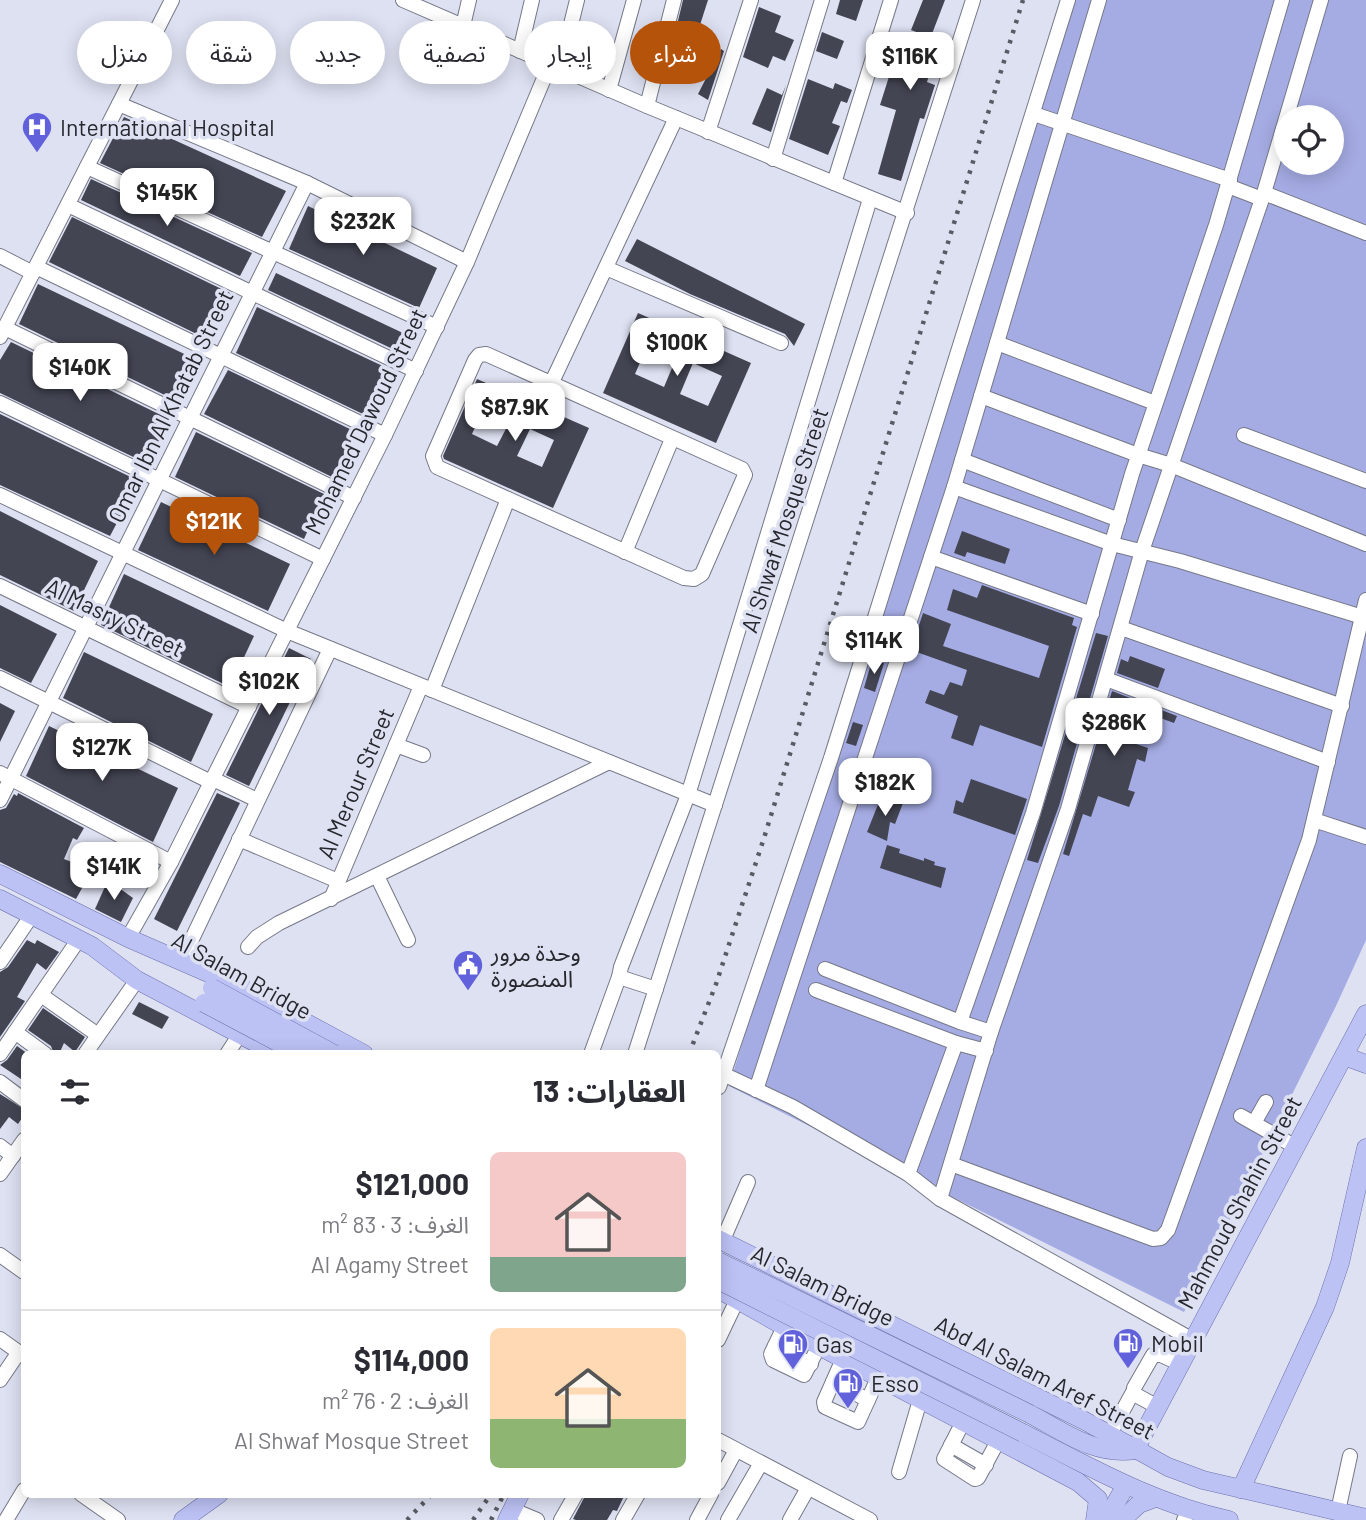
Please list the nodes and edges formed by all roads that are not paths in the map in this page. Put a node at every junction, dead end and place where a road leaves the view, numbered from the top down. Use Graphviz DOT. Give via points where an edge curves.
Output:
graph roads {
  1 [pos="172,0"];
  2 [pos="403,0"];
  3 [pos="469,0"];
  4 [pos="533,0"];
  5 [pos="577,0"];
  6 [pos="634,0"];
  7 [pos="674,0"];
  8 [pos="751,0"];
  9 [pos="822,0"];
  10 [pos="891,0"];
  11 [pos="973,0"];
  12 [pos="1068,0"];
  13 [pos="1099,0"];
  14 [pos="1282,0"];
  15 [pos="1321,0"];
  16 [pos="451,21"];
  17 [pos="464,21"];
  18 [pos="570,21"];
  19 [pos="510,47"];
  20 [pos="520,51"];
  21 [pos="524,53"];
  22 [pos="547,84"];
  23 [pos="596,84"];
  24 [pos="609,90"];
  25 [pos="119,104"];
  26 [pos="648,106"];
  27 [pos="1034,114"];
  28 [pos="676,118"];
  29 [pos="1062,124"];
  30 [pos="708,132"];
  31 [pos="773,159"];
  32 [pos="87,167"];
  33 [pos="307,183"];
  34 [pos="834,183"];
  35 [pos="1229,183"];
  36 [pos="1263,196"];
  37 [pos="870,198"];
  38 [pos="68,205"];
  39 [pos="907,213"];
  40 [pos="1366,233"];
  41 [pos="273,252"];
  42 [pos="0,256"];
  43 [pos="467,262"];
  44 [pos="606,268"];
  45 [pos="34,270"];
  46 [pos="252,293"];
  47 [pos="437,327"];
  48 [pos="2,332"];
  49 [pos="781,343"];
  50 [pos="997,343"];
  51 [pos="221,356"];
  52 [pos="415,371"];
  53 [pos="552,382"];
  54 [pos="981,396"];
  55 [pos="0,403"];
  56 [pos="1155,403"];
  57 [pos="190,418"];
  58 [pos="385,435"];
  59 [pos="1244,435"];
  60 [pos="672,439"];
  61 [pos="1138,455"];
  62 [pos="962,460"];
  63 [pos="1171,465"];
  64 [pos="159,479"];
  65 [pos="1366,481"];
  66 [pos="954,487"];
  67 [pos="0,495"];
  68 [pos="354,498"];
  69 [pos="508,499"];
  70 [pos="1119,520"];
  71 [pos="1112,544"];
  72 [pos="1366,544"];
  73 [pos="1142,551"];
  74 [pos="123,552"];
  75 [pos="625,552"];
  76 [pos="931,557"];
  77 [pos="323,559"];
  78 [pos="0,586"];
  79 [pos="1366,600"];
  80 [pos="1092,614"];
  81 [pos="1365,617"];
  82 [pos="86,628"];
  83 [pos="1121,628"];
  84 [pos="287,631"];
  85 [pos="330,649"];
  86 [pos="0,678"];
  87 [pos="1106,679"];
  88 [pos="427,688"];
  89 [pos="49,702"];
  90 [pos="1342,706"];
  91 [pos="249,707"];
  92 [pos="396,745"];
  93 [pos="423,755"];
  94 [pos="609,762"];
  95 [pos="1328,762"];
  96 [pos="5,776"];
  97 [pos="212,780"];
  98 [pos="688,795"];
  99 [pos="0,800"];
  100 [pos="257,800"];
  101 [pos="715,806"];
  102 [pos="1314,820"];
  103 [pos="1366,837"];
  104 [pos="239,839"];
  105 [pos="171,862"];
  106 [pos="0,874"];
  107 [pos="377,876"];
  108 [pos="338,881"];
  109 [pos="0,899"];
  110 [pos="331,899"];
  111 [pos="32,915"];
  112 [pos="128,938"];
  113 [pos="408,940"];
  114 [pos="86,943"];
  115 [pos="248,947"];
  116 [pos="182,960"];
  117 [pos="0,961"];
  118 [pos="825,969"];
  119 [pos="619,977"];
  120 [pos="137,980"];
  121 [pos="238,986"];
  122 [pos="656,989"];
  123 [pos="816,990"];
  124 [pos="41,995"];
  125 [pos="208,995"];
  126 [pos="1366,1014"];
  127 [pos="960,1022"];
  128 [pos="218,1023"];
  129 [pos="991,1031"];
  130 [pos="15,1032"];
  131 [pos="240,1034"];
  132 [pos="98,1035"];
  133 [pos="956,1043"];
  134 [pos="40,1050"];
  135 [pos="88,1050"];
  136 [pos="230,1050"];
  137 [pos="270,1050"];
  138 [pos="294,1050"];
  139 [pos="325,1050"];
  140 [pos="357,1050"];
  141 [pos="592,1050"];
  142 [pos="636,1050"];
  143 [pos="986,1051"];
  144 [pos="0,1054"];
  145 [pos="1344,1056"];
  146 [pos="1366,1064"];
  147 [pos="0,1082"];
  148 [pos="756,1090"];
  149 [pos="21,1098"];
  150 [pos="1266,1101"];
  151 [pos="21,1144"];
  152 [pos="0,1146"];
  153 [pos="1296,1147"];
  154 [pos="1366,1148"];
  155 [pos="13,1156"];
  156 [pos="951,1164"];
  157 [pos="0,1174"];
  158 [pos="908,1174"];
  159 [pos="748,1182"];
  160 [pos="940,1199"];
  161 [pos="721,1238"];
  162 [pos="721,1241"];
  163 [pos="0,1255"];
  164 [pos="721,1262"];
  165 [pos="21,1270"];
  166 [pos="721,1282"];
  167 [pos="721,1291"];
  168 [pos="831,1298"];
  169 [pos="737,1300"];
  170 [pos="784,1326"];
  171 [pos="721,1334"];
  172 [pos="0,1339"];
  173 [pos="1194,1340"];
  174 [pos="816,1345"];
  175 [pos="21,1353"];
  176 [pos="21,1355"];
  177 [pos="844,1359"];
  178 [pos="1181,1364"];
  179 [pos="878,1377"];
  180 [pos="0,1380"];
  181 [pos="833,1382"];
  182 [pos="1133,1392"];
  183 [pos="868,1400"];
  184 [pos="920,1400"];
  185 [pos="1158,1407"];
  186 [pos="963,1422"];
  187 [pos="1110,1434"];
  188 [pos="998,1441"];
  189 [pos="721,1442"];
  190 [pos="736,1450"];
  191 [pos="1135,1450"];
  192 [pos="1350,1457"];
  193 [pos="761,1463"];
  194 [pos="899,1472"];
  195 [pos="721,1478"];
  196 [pos="1126,1485"];
  197 [pos="808,1488"];
  198 [pos="1241,1489"];
  199 [pos="21,1495"];
  200 [pos="87,1498"];
  201 [pos="213,1498"];
  202 [pos="574,1498"];
  203 [pos="636,1498"];
  204 [pos="709,1498"];
  205 [pos="1155,1498"];
  206 [pos="513,1508"];
  207 [pos="1338,1511"];
  208 [pos="1186,1516"];
  209 [pos="862,1518"];
  210 [pos="1366,1518"];
  211 [pos="6,1520"];
  212 [pos="118,1520"];
  213 [pos="183,1520"];
  214 [pos="537,1520"];
  215 [pos="561,1520"];
  216 [pos="623,1520"];
  217 [pos="697,1520"];
  218 [pos="728,1520"];
  219 [pos="790,1520"];
  220 [pos="1095,1520"];
  221 [pos="1106,1520"];
  222 [pos="1122,1520"];
  223 [pos="1229,1520"];
  1 -- 25 [label="street"];
  2 -- 16 [label="street"];
  3 -- 17 [label="street"];
  4 -- 20 [label="street"];
  5 -- 18 [label="street, Mohamed Dawoud Street"];
  6 -- 24 [label="street"];
  7 -- 26 [label="street"];
  8 -- 30 [label="street"];
  9 -- 31 [label="street"];
  10 -- 34 [label="street"];
  11 -- 39 [label="street, Al Shwaf Mosque Street"];
  12 -- 27 [label="street"];
  13 -- 29 [label="street"];
  14 -- 35 [label="street"];
  15 -- 36 [label="street"];
  19 -- 20 [label="street"];
  20 -- 21 [label="street"];
  22 -- 43 [label="street, Mohamed Dawoud Street"];
  23 -- 24 [label="street"];
  24 -- 26 [label="street"];
  25 -- 32 [label="street"];
  25 -- 33 [label="street"];
  26 -- 28 [label="street"];
  27 -- 29 [label="street"];
  27 -- 148 [label="street" via="831,758 721,1081"];
  28 -- 30 [label="street"];
  28 -- 44 [label="street"];
  29 -- 35 [label="street"];
  29 -- 50 [label="street"];
  30 -- 31 [label="street"];
  31 -- 34 [label="street"];
  32 -- 38 [label="street"];
  32 -- 41 [label="street"];
  33 -- 41 [label="street, Omar Ibn Al Khatab Street"];
  33 -- 43 [label="street"];
  34 -- 37 [label="street"];
  35 -- 36 [label="street"];
  35 -- 56 [label="street"];
  36 -- 40 [label="street"];
  36 -- 63 [label="street"];
  37 -- 39 [label="street"];
  37 -- 98 [label="street"];
  38 -- 45 [label="street"];
  38 -- 46 [label="street"];
  39 -- 101 [label="street, Al Shwaf Mosque Street"];
  41 -- 46 [label="street, Omar Ibn Al Khatab Street"];
  41 -- 47 [label="street"];
  42 -- 45 [label="street"];
  43 -- 47 [label="street, Mohamed Dawoud Street"];
  44 -- 49 [label="street"];
  44 -- 53 [label="street"];
  45 -- 48 [label="street"];
  45 -- 51 [label="street"];
  46 -- 51 [label="street, Omar Ibn Al Khatab Street"];
  46 -- 52 [label="street"];
  47 -- 52 [label="street, Mohamed Dawoud Street"];
  48 -- 57 [label="street"];
  50 -- 54 [label="street"];
  50 -- 56 [label="street"];
  51 -- 57 [label="street, Omar Ibn Al Khatab Street"];
  51 -- 58 [label="street"];
  52 -- 58 [label="street, Mohamed Dawoud Street"];
  53 -- 60 [label="street"];
  53 -- 69 [label="street" via="479,355 433,456 437,467"];
  54 -- 61 [label="street"];
  54 -- 62 [label="street"];
  55 -- 64 [label="street"];
  56 -- 61 [label="street"];
  57 -- 64 [label="street, Omar Ibn Al Khatab Street"];
  57 -- 68 [label="street"];
  58 -- 68 [label="street, Mohamed Dawoud Street"];
  59 -- 65 [label="street"];
  60 -- 75 [label="street"];
  60 -- 75 [label="street" via="742,469 745,475 702,573 694,579"];
  61 -- 63 [label="street"];
  61 -- 70 [label="street"];
  62 -- 66 [label="street"];
  62 -- 70 [label="street"];
  63 -- 72 [label="street"];
  63 -- 73 [label="street"];
  64 -- 74 [label="street, Omar Ibn Al Khatab Street"];
  64 -- 77 [label="street"];
  66 -- 71 [label="street"];
  66 -- 76 [label="street"];
  67 -- 74 [label="street"];
  68 -- 77 [label="street, Mohamed Dawoud Street"];
  69 -- 75 [label="street"];
  69 -- 88 [label="street, Al Merour Street"];
  70 -- 71 [label="street"];
  71 -- 73 [label="street"];
  71 -- 80 [label="street"];
  73 -- 81 [label="street"];
  73 -- 83 [label="street"];
  74 -- 82 [label="street, Omar Ibn Al Khatab Street"];
  74 -- 84 [label="street"];
  76 -- 80 [label="street"];
  76 -- 148 [label="street"];
  77 -- 84 [label="street, Mohamed Dawoud Street"];
  78 -- 82 [label="street, Al Masry Street"];
  79 -- 81 [label="street"];
  80 -- 127 [label="street" via="1033,813"];
  81 -- 90 [label="street"];
  82 -- 89 [label="street, Omar Ibn Al Khatab Street"];
  82 -- 91 [label="street, Al Masry Street"];
  83 -- 87 [label="street"];
  83 -- 90 [label="street"];
  84 -- 85 [label="street"];
  84 -- 91 [label="street, Mohamed Dawoud Street"];
  85 -- 88 [label="street"];
  85 -- 100 [label="street"];
  86 -- 89 [label="street"];
  87 -- 95 [label="street"];
  87 -- 129 [label="street" via="1068,808"];
  88 -- 92 [label="street, Al Merour Street"];
  88 -- 94 [label="street"];
  89 -- 96 [label="street, Omar Ibn Al Khatab Street"];
  89 -- 97 [label="street"];
  90 -- 95 [label="street"];
  91 -- 97 [label="street, Mohamed Dawoud Street"];
  92 -- 93 [label="street"];
  92 -- 108 [label="street, Al Merour Street"];
  94 -- 98 [label="street"];
  94 -- 107 [label="street"];
  95 -- 102 [label="street"];
  96 -- 99 [label="street, Omar Ibn Al Khatab Street"];
  96 -- 105 [label="street"];
  97 -- 100 [label="street"];
  97 -- 105 [label="street, Mohamed Dawoud Street"];
  98 -- 101 [label="street"];
  98 -- 119 [label="street"];
  100 -- 104 [label="street"];
  101 -- 122 [label="street, Al Shwaf Mosque Street"];
  102 -- 103 [label="street"];
  102 -- 156 [label="street" via="1168,1230 1161,1238 1153,1239"];
  104 -- 108 [label="street"];
  104 -- 116 [label="street"];
  105 -- 112 [label="street, Mohamed Dawoud Street"];
  106 -- 112 [label="main road"];
  107 -- 110 [label="street"];
  107 -- 113 [label="street"];
  108 -- 110 [label="street, Al Merour Street"];
  109 -- 111 [label="main road"];
  110 -- 115 [label="street" via="268,929"];
  111 -- 114 [label="main road"];
  111 -- 117 [label="street"];
  112 -- 116 [label="main road"];
  112 -- 125 [label="main road, Al Salam Bridge"];
  114 -- 120 [label="main road"];
  114 -- 124 [label="street"];
  114 -- 125 [label="main road, Al Salam Bridge"];
  116 -- 121 [label="main road"];
  118 -- 127 [label="street"];
  119 -- 122 [label="street"];
  119 -- 141 [label="street"];
  120 -- 128 [label="main road"];
  120 -- 132 [label="street"];
  121 -- 128 [label="main road"];
  121 -- 140 [label="main road"];
  122 -- 142 [label="street, Al Shwaf Mosque Street"];
  123 -- 133 [label="street"];
  124 -- 130 [label="street"];
  124 -- 132 [label="street"];
  125 -- 138 [label="main road, Al Salam Bridge, bridge"];
  125 -- 139 [label="main road, Al Salam Bridge, bridge"];
  126 -- 145 [label="main road, Mahmoud Shahin Street"];
  127 -- 129 [label="street"];
  128 -- 131 [label="main road"];
  129 -- 143 [label="street"];
  130 -- 134 [label="street"];
  130 -- 144 [label="street"];
  131 -- 136 [label="street"];
  131 -- 137 [label="main road"];
  132 -- 135 [label="street"];
  133 -- 143 [label="street"];
  133 -- 158 [label="street"];
  143 -- 156 [label="street"];
  145 -- 146 [label="main road"];
  145 -- 153 [label="main road, Mahmoud Shahin Street"];
  147 -- 149 [label="street"];
  148 -- 158 [label="street"];
  150 -- 153 [label="street" via="1248,1120"];
  151 -- 155 [label="street"];
  152 -- 155 [label="street"];
  153 -- 173 [label="main road, Mahmoud Shahin Street"];
  154 -- 198 [label="main road" via="1329,1296"];
  155 -- 157 [label="street"];
  156 -- 160 [label="street"];
  158 -- 160 [label="street"];
  159 -- 161 [label="street"];
  160 -- 173 [label="street"];
  162 -- 168 [label="main road, Abd Al Salam Aref Street"];
  163 -- 165 [label="street"];
  164 -- 191 [label="main road, Al Salam Bridge, bridge" via="1092,1447"];
  166 -- 196 [label="main road, Al Salam Bridge, bridge"];
  167 -- 169 [label="main road"];
  168 -- 174 [label="main road"];
  168 -- 187 [label="main road, Abd Al Salam Aref Street"];
  169 -- 170 [label="main road"];
  169 -- 171 [label="street"];
  170 -- 174 [label="main road"];
  170 -- 174 [label="street" via="771,1358 806,1373"];
  172 -- 175 [label="street"];
  173 -- 178 [label="main road, Mahmoud Shahin Street"];
  174 -- 177 [label="main road"];
  176 -- 180 [label="street"];
  177 -- 179 [label="main road"];
  177 -- 181 [label="street"];
  178 -- 182 [label="street" via="1153,1355"];
  178 -- 185 [label="main road, Mahmoud Shahin Street"];
  179 -- 183 [label="street"];
  179 -- 184 [label="main road"];
  181 -- 183 [label="street"];
  181 -- 183 [label="street" via="824,1406 855,1422"];
  182 -- 185 [label="street"];
  182 -- 187 [label="street"];
  184 -- 186 [label="main road"];
  184 -- 194 [label="street"];
  185 -- 191 [label="main road, Mahmoud Shahin Street"];
  186 -- 188 [label="main road"];
  186 -- 188 [label="street" via="951,1446 986,1465"];
  187 -- 191 [label="main road, Abd Al Salam Aref Street"];
  188 -- 220 [label="main road" via="1088,1488 1098,1499"];
  189 -- 190 [label="street"];
  190 -- 193 [label="street"];
  190 -- 195 [label="street"];
  191 -- 198 [label="main road, Abd Al Salam Aref Street" via="1203,1480"];
  192 -- 207 [label="street"];
  193 -- 197 [label="street"];
  193 -- 218 [label="street"];
  196 -- 205 [label="main road"];
  196 -- 221 [label="main road"];
  197 -- 209 [label="street"];
  197 -- 219 [label="street"];
  198 -- 207 [label="main road, Abd Al Salam Aref Street"];
  199 -- 211 [label="street"];
  200 -- 212 [label="street"];
  201 -- 213 [label="main road"];
  202 -- 215 [label="street"];
  203 -- 216 [label="street"];
  204 -- 217 [label="street"];
  205 -- 208 [label="main road"];
  205 -- 222 [label="main road" via="1139,1504"];
  206 -- 214 [label="street"];
  207 -- 210 [label="main road, Abd Al Salam Aref Street"];
  208 -- 223 [label="main road"];
}
